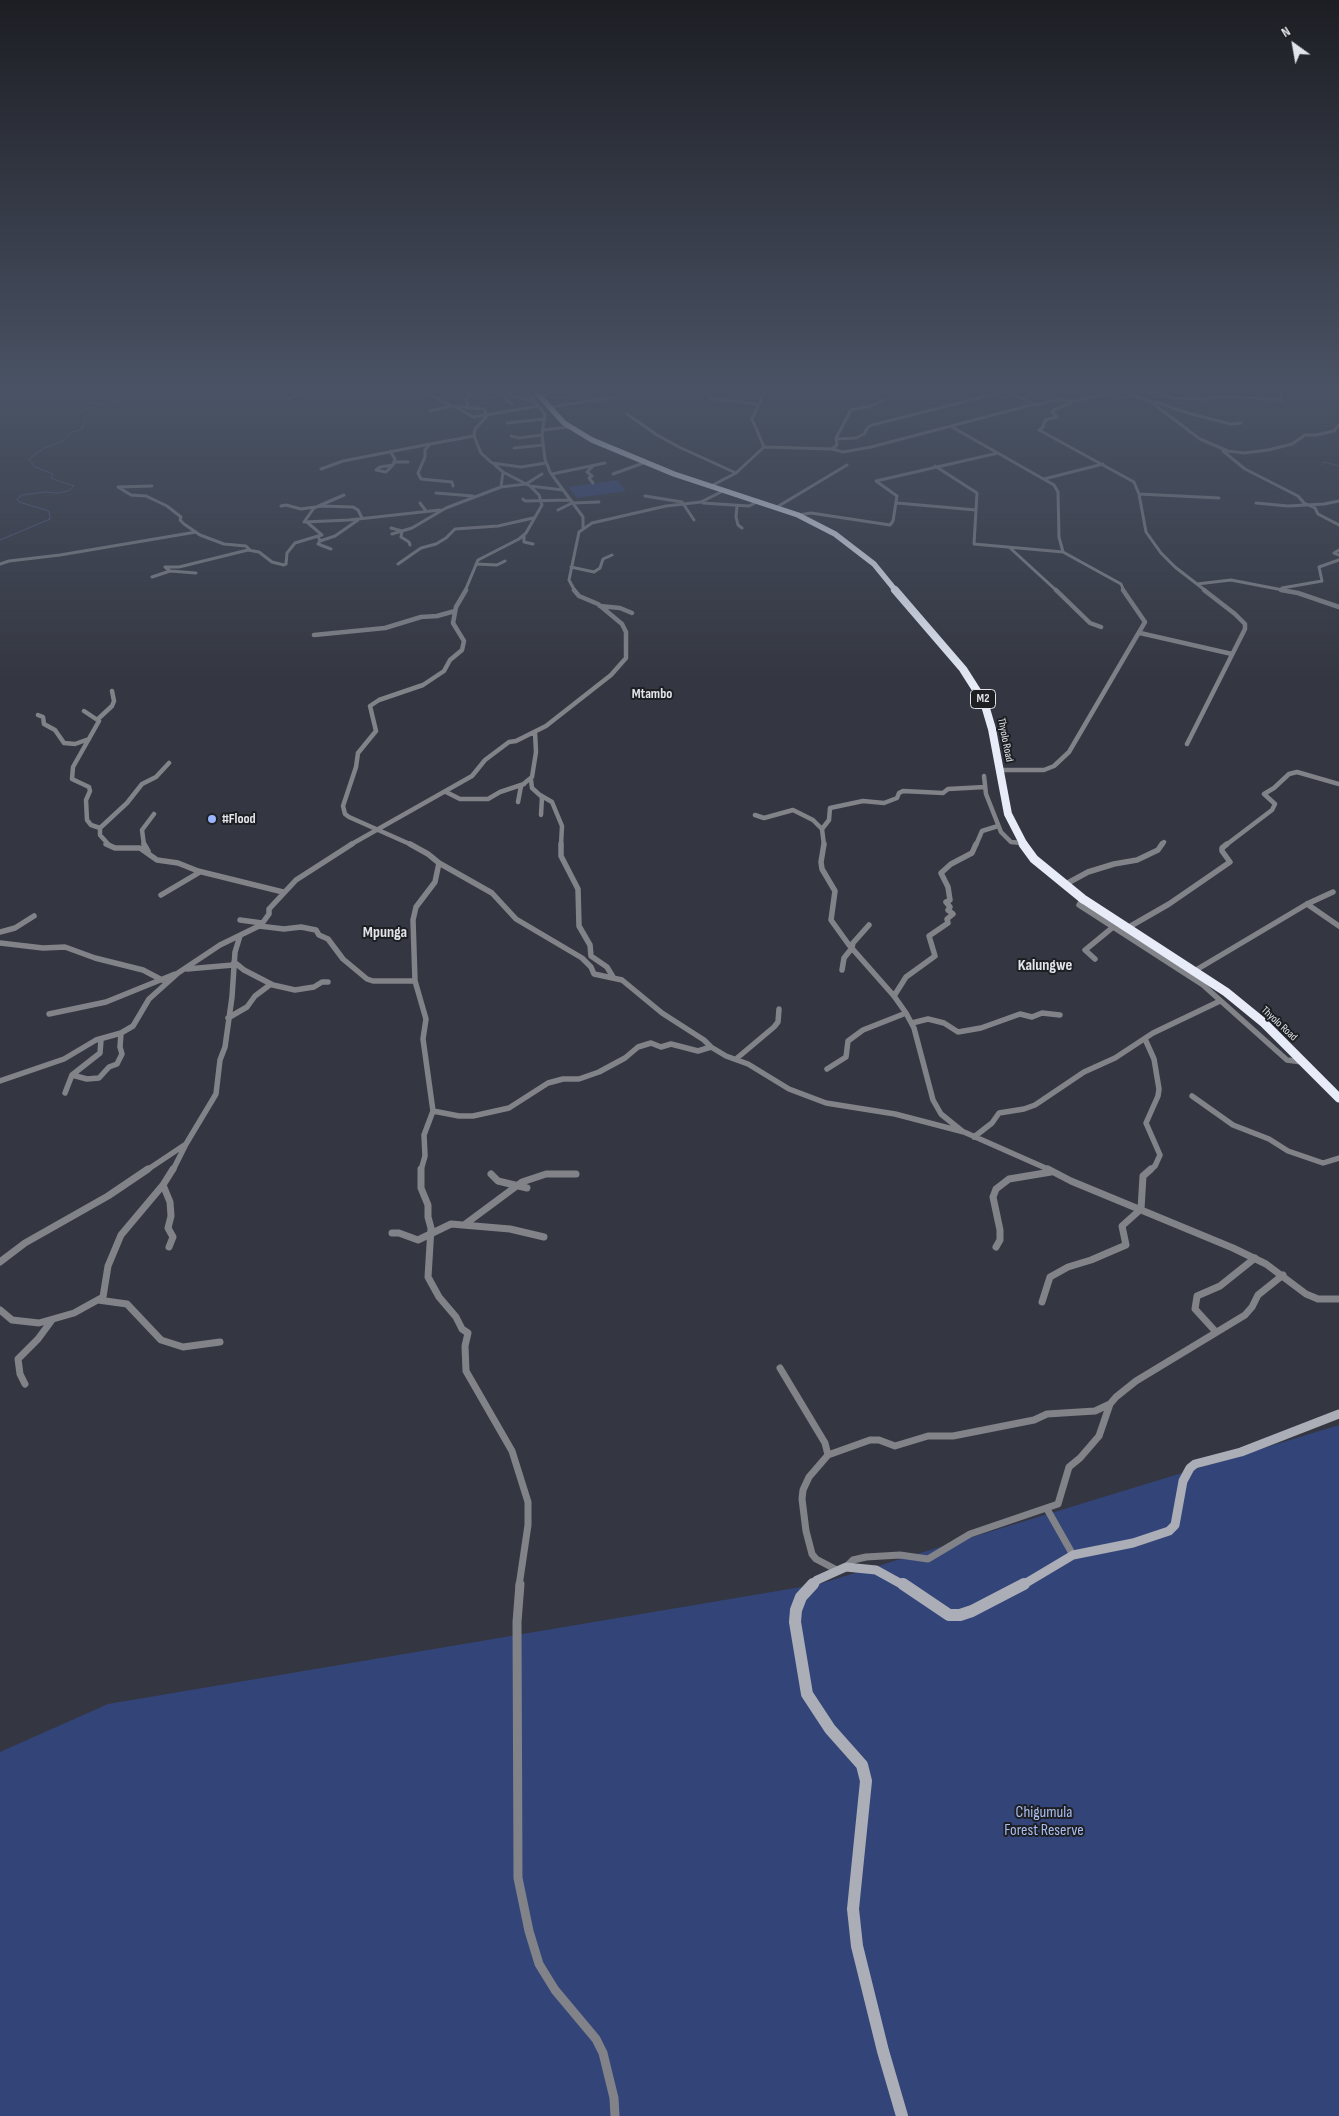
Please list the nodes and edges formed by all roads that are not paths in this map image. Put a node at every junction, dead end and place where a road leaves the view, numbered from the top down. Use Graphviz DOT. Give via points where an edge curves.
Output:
graph roads {
  1 [pos="122,490"];
  2 [pos="493,490"];
  3 [pos="532,490"];
  4 [pos="563,490"];
  5 [pos="725,490"];
  6 [pos="805,490"];
  7 [pos="889,490"];
  8 [pos="972,490"];
  9 [pos="1056,490"];
  10 [pos="1137,490"];
  11 [pos="1283,490"];
  12 [pos="436,493"];
  13 [pos="344,494"];
  14 [pos="1139,494"];
  15 [pos="475,496"];
  16 [pos="645,496"];
  17 [pos="1219,498"];
  18 [pos="523,499"];
  19 [pos="1339,500"];
  20 [pos="541,501"];
  21 [pos="565,501"];
  22 [pos="572,501"];
  23 [pos="760,501"];
  24 [pos="599,502"];
  25 [pos="701,502"];
  26 [pos="420,503"];
  27 [pos="897,503"];
  28 [pos="1256,503"];
  29 [pos="683,504"];
  30 [pos="1309,505"];
  31 [pos="281,506"];
  32 [pos="317,506"];
  33 [pos="541,506"];
  34 [pos="737,506"];
  35 [pos="776,507"];
  36 [pos="301,509"];
  37 [pos="440,510"];
  38 [pos="558,510"];
  39 [pos="976,510"];
  40 [pos="426,511"];
  41 [pos="311,513"];
  42 [pos="798,515"];
  43 [pos="361,518"];
  44 [pos="533,518"];
  45 [pos="694,520"];
  46 [pos="308,523"];
  47 [pos="1339,525"];
  48 [pos="583,527"];
  49 [pos="391,528"];
  50 [pos="742,528"];
  51 [pos="402,531"];
  52 [pos="196,532"];
  53 [pos="392,534"];
  54 [pos="524,536"];
  55 [pos="319,539"];
  56 [pos="533,544"];
  57 [pos="410,545"];
  58 [pos="1008,547"];
  59 [pos="331,549"];
  60 [pos="250,550"];
  61 [pos="1339,550"];
  62 [pos="1063,552"];
  63 [pos="612,555"];
  64 [pos="1339,556"];
  65 [pos="1339,560"];
  66 [pos="505,561"];
  67 [pos="0,564"];
  68 [pos="398,564"];
  69 [pos="476,564"];
  70 [pos="571,567"];
  71 [pos="170,571"];
  72 [pos="196,573"];
  73 [pos="152,576"];
  74 [pos="1197,584"];
  75 [pos="1270,588"];
  76 [pos="600,606"];
  77 [pos="1339,607"];
  78 [pos="455,611"];
  79 [pos="632,613"];
  80 [pos="1101,627"];
  81 [pos="1140,633"];
  82 [pos="314,635"];
  83 [pos="1232,654"];
  84 [pos="112,691"];
  85 [pos="84,710"];
  86 [pos="38,715"];
  87 [pos="98,719"];
  88 [pos="535,732"];
  89 [pos="89,739"];
  90 [pos="1187,744"];
  91 [pos="170,763"];
  92 [pos="1000,770"];
  93 [pos="984,776"];
  94 [pos="531,780"];
  95 [pos="524,784"];
  96 [pos="1339,784"];
  97 [pos="985,786"];
  98 [pos="446,792"];
  99 [pos="540,795"];
  100 [pos="518,802"];
  101 [pos="154,814"];
  102 [pos="540,815"];
  103 [pos="755,815"];
  104 [pos="998,826"];
  105 [pos="100,828"];
  106 [pos="377,829"];
  107 [pos="822,829"];
  108 [pos="1164,842"];
  109 [pos="1022,843"];
  110 [pos="149,853"];
  111 [pos="440,863"];
  112 [pos="200,872"];
  113 [pos="1064,885"];
  114 [pos="283,892"];
  115 [pos="1333,892"];
  116 [pos="161,895"];
  117 [pos="1083,899"];
  118 [pos="1307,904"];
  119 [pos="34,916"];
  120 [pos="240,920"];
  121 [pos="260,924"];
  122 [pos="869,925"];
  123 [pos="1339,926"];
  124 [pos="1113,927"];
  125 [pos="1128,927"];
  126 [pos="0,932"];
  127 [pos="240,936"];
  128 [pos="0,943"];
  129 [pos="852,948"];
  130 [pos="1095,959"];
  131 [pos="233,964"];
  132 [pos="185,970"];
  133 [pos="842,970"];
  134 [pos="1196,970"];
  135 [pos="178,973"];
  136 [pos="613,977"];
  137 [pos="162,980"];
  138 [pos="415,981"];
  139 [pos="328,982"];
  140 [pos="271,984"];
  141 [pos="894,996"];
  142 [pos="1220,1001"];
  143 [pos="779,1009"];
  144 [pos="906,1013"];
  145 [pos="49,1014"];
  146 [pos="1060,1015"];
  147 [pos="228,1018"];
  148 [pos="912,1023"];
  149 [pos="121,1033"];
  150 [pos="1145,1039"];
  151 [pos="101,1040"];
  152 [pos="711,1048"];
  153 [pos="736,1060"];
  154 [pos="1303,1062"];
  155 [pos="827,1069"];
  156 [pos="72,1075"];
  157 [pos="0,1081"];
  158 [pos="65,1093"];
  159 [pos="1192,1096"];
  160 [pos="1339,1098"];
  161 [pos="433,1111"];
  162 [pos="964,1132"];
  163 [pos="974,1137"];
  164 [pos="186,1144"];
  165 [pos="1339,1158"];
  166 [pos="1051,1172"];
  167 [pos="491,1174"];
  168 [pos="576,1174"];
  169 [pos="517,1184"];
  170 [pos="163,1186"];
  171 [pos="527,1188"];
  172 [pos="1141,1209"];
  173 [pos="464,1225"];
  174 [pos="392,1233"];
  175 [pos="431,1234"];
  176 [pos="544,1237"];
  177 [pos="169,1247"];
  178 [pos="996,1247"];
  179 [pos="1255,1258"];
  180 [pos="0,1262"];
  181 [pos="1283,1275"];
  182 [pos="1339,1299"];
  183 [pos="98,1300"];
  184 [pos="1042,1302"];
  185 [pos="0,1310"];
  186 [pos="52,1320"];
  187 [pos="1216,1332"];
  188 [pos="220,1342"];
  189 [pos="780,1368"];
  190 [pos="25,1384"];
  191 [pos="1110,1404"];
  192 [pos="1339,1414"];
  193 [pos="828,1455"];
  194 [pos="1047,1509"];
  195 [pos="1073,1555"];
  196 [pos="842,1569"];
  197 [pos="615,2116"];
  198 [pos="902,2116"];
  1 -- 52 [label="street" via="167,506"];
  2 -- 15 [label="street"];
  3 -- 20 [label="street"];
  4 -- 22 [label="street"];
  5 -- 23 [label="highway, Thyolo Road / M2"];
  5 -- 25 [label="street"];
  6 -- 35 [label="street"];
  7 -- 27 [label="street" via="896,495"];
  8 -- 39 [label="street" via="977,493"];
  9 -- 62 [label="street"];
  10 -- 14 [label="street"];
  11 -- 30 [label="street"];
  12 -- 15 [label="street"];
  13 -- 32 [label="street"];
  14 -- 17 [label="street"];
  14 -- 74 [label="street" via="1147,534 1167,560"];
  15 -- 37 [label="street"];
  16 -- 29 [label="street"];
  18 -- 20 [label="street"];
  19 -- 30 [label="street"];
  20 -- 21 [label="street"];
  20 -- 33 [label="street"];
  21 -- 22 [label="street"];
  21 -- 33 [label="street"];
  22 -- 24 [label="street"];
  22 -- 38 [label="street"];
  22 -- 48 [label="street" via="583,517"];
  23 -- 34 [label="street" via="751,506"];
  23 -- 35 [label="highway, Thyolo Road / M2"];
  25 -- 29 [label="street"];
  25 -- 34 [label="street"];
  26 -- 40 [label="street"];
  27 -- 39 [label="street"];
  27 -- 42 [label="street" via="890,525 811,513"];
  28 -- 30 [label="street"];
  29 -- 45 [label="street"];
  29 -- 48 [label="street" via="608,518"];
  30 -- 47 [label="street"];
  31 -- 36 [label="street"];
  32 -- 36 [label="street"];
  32 -- 41 [label="street"];
  32 -- 43 [label="street" via="353,507"];
  33 -- 44 [label="street"];
  34 -- 50 [label="street" via="736,517"];
  35 -- 42 [label="highway, Thyolo Road / M2"];
  36 -- 41 [label="street" via="299,511"];
  37 -- 40 [label="street"];
  37 -- 51 [label="street"];
  39 -- 58 [label="street" via="974,544"];
  40 -- 43 [label="street"];
  41 -- 46 [label="street" via="304,521"];
  42 -- 92 [label="highway, Thyolo Road / M2" via="835,534 874,564 963,669 986,707"];
  43 -- 46 [label="street"];
  43 -- 55 [label="street" via="335,536"];
  44 -- 54 [label="street"];
  44 -- 68 [label="street" via="498,526 455,529 446,538 421,548"];
  46 -- 55 [label="street" via="320,532"];
  48 -- 70 [label="street"];
  49 -- 51 [label="street"];
  51 -- 53 [label="street"];
  51 -- 57 [label="street" via="401,538"];
  52 -- 60 [label="street" via="216,542 246,546"];
  52 -- 67 [label="street"];
  54 -- 56 [label="street" via="524,542"];
  54 -- 69 [label="street" via="488,554"];
  55 -- 59 [label="street" via="320,546"];
  55 -- 60 [label="street" via="302,539 295,543 287,553 284,565"];
  58 -- 62 [label="street"];
  58 -- 80 [label="street" via="1090,623"];
  60 -- 71 [label="street" via="178,567 165,567"];
  61 -- 64 [label="street" via="1334,552"];
  62 -- 81 [label="street" via="1121,584 1145,622"];
  63 -- 70 [label="street" via="603,559 600,568 594,572"];
  65 -- 75 [label="street" via="1319,567 1322,581"];
  66 -- 69 [label="street" via="497,565"];
  69 -- 78 [label="street"];
  70 -- 76 [label="street" via="568,580 571,587 579,596"];
  71 -- 72 [label="street"];
  71 -- 73 [label="street"];
  74 -- 75 [label="street" via="1228,580"];
  74 -- 83 [label="street" via="1245,624"];
  75 -- 77 [label="street" via="1305,595"];
  76 -- 79 [label="street"];
  76 -- 88 [label="street" via="625,628 628,642 626,658 611,675"];
  78 -- 82 [label="street" via="383,628"];
  78 -- 106 [label="street" via="453,623 464,646 450,660 444,672 423,685 370,706 376,731 360,749 343,806 349,817"];
  81 -- 83 [label="street"];
  81 -- 92 [label="street" via="1071,750 1058,763 1039,771"];
  83 -- 90 [label="street"];
  84 -- 87 [label="street" via="112,706"];
  85 -- 87 [label="street"];
  86 -- 89 [label="street" via="64,743 76,744"];
  87 -- 89 [label="street"];
  88 -- 94 [label="street"];
  88 -- 98 [label="street" via="510,742 485,760 472,776"];
  89 -- 105 [label="street" via="73,767 72,775 76,782 89,787 87,820"];
  91 -- 105 [label="street" via="156,777 142,784"];
  92 -- 109 [label="highway, Thyolo Road / M2" via="1008,814"];
  93 -- 97 [label="street"];
  94 -- 95 [label="street"];
  94 -- 99 [label="street" via="532,788"];
  95 -- 98 [label="street" via="488,798 460,799"];
  95 -- 100 [label="street"];
  96 -- 125 [label="street" via="1297,772 1289,774 1264,794 1275,804 1272,810 1222,848 1230,862 1169,904"];
  97 -- 104 [label="street"];
  97 -- 107 [label="street" via="948,789 942,793 903,791 898,798 884,803 863,801 830,808 829,820"];
  98 -- 106 [label="street"];
  99 -- 102 [label="street"];
  99 -- 136 [label="street" via="552,802 562,826 561,856 578,888 579,926 590,945 591,956 607,967"];
  101 -- 110 [label="street" via="142,830 143,842"];
  103 -- 107 [label="street" via="764,818 793,810 813,820"];
  104 -- 109 [label="street" via="1008,840"];
  104 -- 141 [label="street" via="982,831 972,853 941,873 948,886 950,900 946,902 952,914 947,919 948,924 929,936 935,956 906,977"];
  105 -- 110 [label="street" via="100,835 109,846 140,848"];
  106 -- 111 [label="street"];
  106 -- 114 [label="street" via="296,880"];
  107 -- 129 [label="street" via="825,841 822,869 835,892 831,920"];
  108 -- 113 [label="street" via="1158,850 1137,860 1088,872"];
  109 -- 113 [label="highway, Thyolo Road / M2" via="1042,867"];
  110 -- 112 [label="street" via="157,860"];
  111 -- 136 [label="street" via="492,894 516,919 582,958 594,974"];
  111 -- 138 [label="street" via="435,882 414,913"];
  112 -- 114 [label="street"];
  112 -- 116 [label="street"];
  113 -- 117 [label="highway, Thyolo Road / M2"];
  114 -- 121 [label="street"];
  115 -- 118 [label="street"];
  117 -- 124 [label="street" via="1079,905"];
  117 -- 125 [label="highway, Thyolo Road / M2"];
  118 -- 123 [label="street"];
  118 -- 134 [label="street"];
  119 -- 126 [label="street" via="15,928"];
  120 -- 121 [label="street"];
  121 -- 127 [label="street"];
  121 -- 138 [label="street" via="316,930 367,979"];
  122 -- 129 [label="street"];
  124 -- 130 [label="street" via="1086,950"];
  124 -- 142 [label="street" via="1203,985"];
  125 -- 134 [label="highway, Thyolo Road / M2"];
  127 -- 131 [label="street"];
  127 -- 132 [label="street" via="220,945"];
  128 -- 137 [label="street" via="65,947 144,970"];
  129 -- 133 [label="street" via="844,958"];
  129 -- 141 [label="street"];
  131 -- 132 [label="street"];
  131 -- 140 [label="street"];
  131 -- 147 [label="street"];
  132 -- 135 [label="street"];
  134 -- 154 [label="highway, Thyolo Road / M2" via="1264,1023"];
  135 -- 137 [label="street"];
  135 -- 149 [label="street" via="149,999 133,1026"];
  136 -- 152 [label="street" via="622,980"];
  137 -- 145 [label="street" via="106,1002"];
  138 -- 161 [label="street" via="426,1019 423,1038"];
  139 -- 140 [label="street" via="295,990"];
  140 -- 147 [label="street" via="247,1007"];
  141 -- 144 [label="street"];
  142 -- 150 [label="street"];
  142 -- 154 [label="street" via="1287,1060"];
  143 -- 153 [label="street" via="778,1022 774,1027"];
  144 -- 148 [label="street"];
  144 -- 155 [label="street" via="863,1030 848,1041 846,1057"];
  146 -- 148 [label="street" via="1042,1013 1032,1017 1020,1014 981,1028 958,1032 944,1023 928,1019"];
  147 -- 164 [label="street" via="216,1094"];
  148 -- 162 [label="street" via="933,1100 941,1114"];
  149 -- 151 [label="street"];
  149 -- 156 [label="street" via="122,1054 117,1064 109,1067 99,1078"];
  150 -- 163 [label="street" via="1111,1061 1084,1072 1035,1105 999,1113"];
  150 -- 172 [label="street" via="1154,1059 1159,1089 1146,1123 1160,1155 1155,1166 1143,1176"];
  151 -- 156 [label="street" via="100,1053"];
  151 -- 157 [label="street" via="64,1059"];
  152 -- 153 [label="street"];
  152 -- 161 [label="street" via="698,1051 671,1044 660,1047 652,1043 638,1047 599,1072 579,1079 548,1083 509,1108 473,1116"];
  153 -- 162 [label="street" via="789,1089 826,1103 895,1114"];
  154 -- 160 [label="highway, Thyolo Road / M2"];
  156 -- 158 [label="street"];
  159 -- 165 [label="street" via="1233,1125 1269,1139 1288,1151 1323,1162"];
  161 -- 175 [label="street" via="424,1135 425,1156 420,1181 428,1205"];
  162 -- 163 [label="street"];
  163 -- 166 [label="street"];
  164 -- 170 [label="street"];
  164 -- 180 [label="street" via="108,1196 25,1243"];
  166 -- 172 [label="street"];
  166 -- 178 [label="street" via="1009,1179 996,1189 993,1197 1000,1240"];
  167 -- 169 [label="street" via="498,1181"];
  168 -- 169 [label="street" via="546,1174"];
  169 -- 171 [label="street"];
  169 -- 173 [label="street"];
  170 -- 177 [label="street" via="170,1202 168,1228 173,1237"];
  170 -- 183 [label="street" via="121,1235 108,1266 103,1297"];
  172 -- 179 [label="street"];
  172 -- 184 [label="street" via="1122,1226 1126,1245 1050,1277"];
  173 -- 175 [label="street" via="451,1224"];
  173 -- 176 [label="street" via="510,1228"];
  174 -- 175 [label="street" via="418,1240"];
  175 -- 197 [label="street" via="428,1277 462,1330 468,1333 466,1371 512,1451 528,1506 517,1622 518,1878 527,1922 539,1964 603,2053"];
  179 -- 181 [label="street"];
  179 -- 187 [label="street" via="1220,1286 1197,1296 1195,1308"];
  181 -- 182 [label="street" via="1306,1294 1318,1299"];
  181 -- 187 [label="street" via="1258,1295 1245,1315"];
  183 -- 186 [label="street"];
  183 -- 188 [label="street" via="127,1304 161,1340 183,1348"];
  185 -- 186 [label="street" via="12,1320 26,1323"];
  186 -- 190 [label="street" via="18,1359"];
  187 -- 191 [label="street" via="1129,1385"];
  189 -- 193 [label="street" via="822,1436"];
  191 -- 193 [label="street" via="1095,1411 1047,1414 1034,1420 953,1436 928,1436 895,1446 870,1440"];
  191 -- 194 [label="street" via="1099,1436 1069,1467 1059,1501"];
  192 -- 195 [label="street" via="1241,1452 1195,1464 1183,1481 1176,1525 1169,1531 1133,1543"];
  193 -- 196 [label="street" via="809,1477 802,1499 812,1554 816,1559"];
  194 -- 195 [label="street"];
  194 -- 196 [label="street" via="970,1534 928,1559 900,1555 866,1557 853,1560"];
  195 -- 196 [label="street" via="1036,1578 960,1615 949,1614 876,1570 861,1567"];
  196 -- 198 [label="street" via="817,1580 806,1591 796,1610 795,1622 807,1694 830,1729 862,1766 866,1781 854,1909 856,1946"];
}
